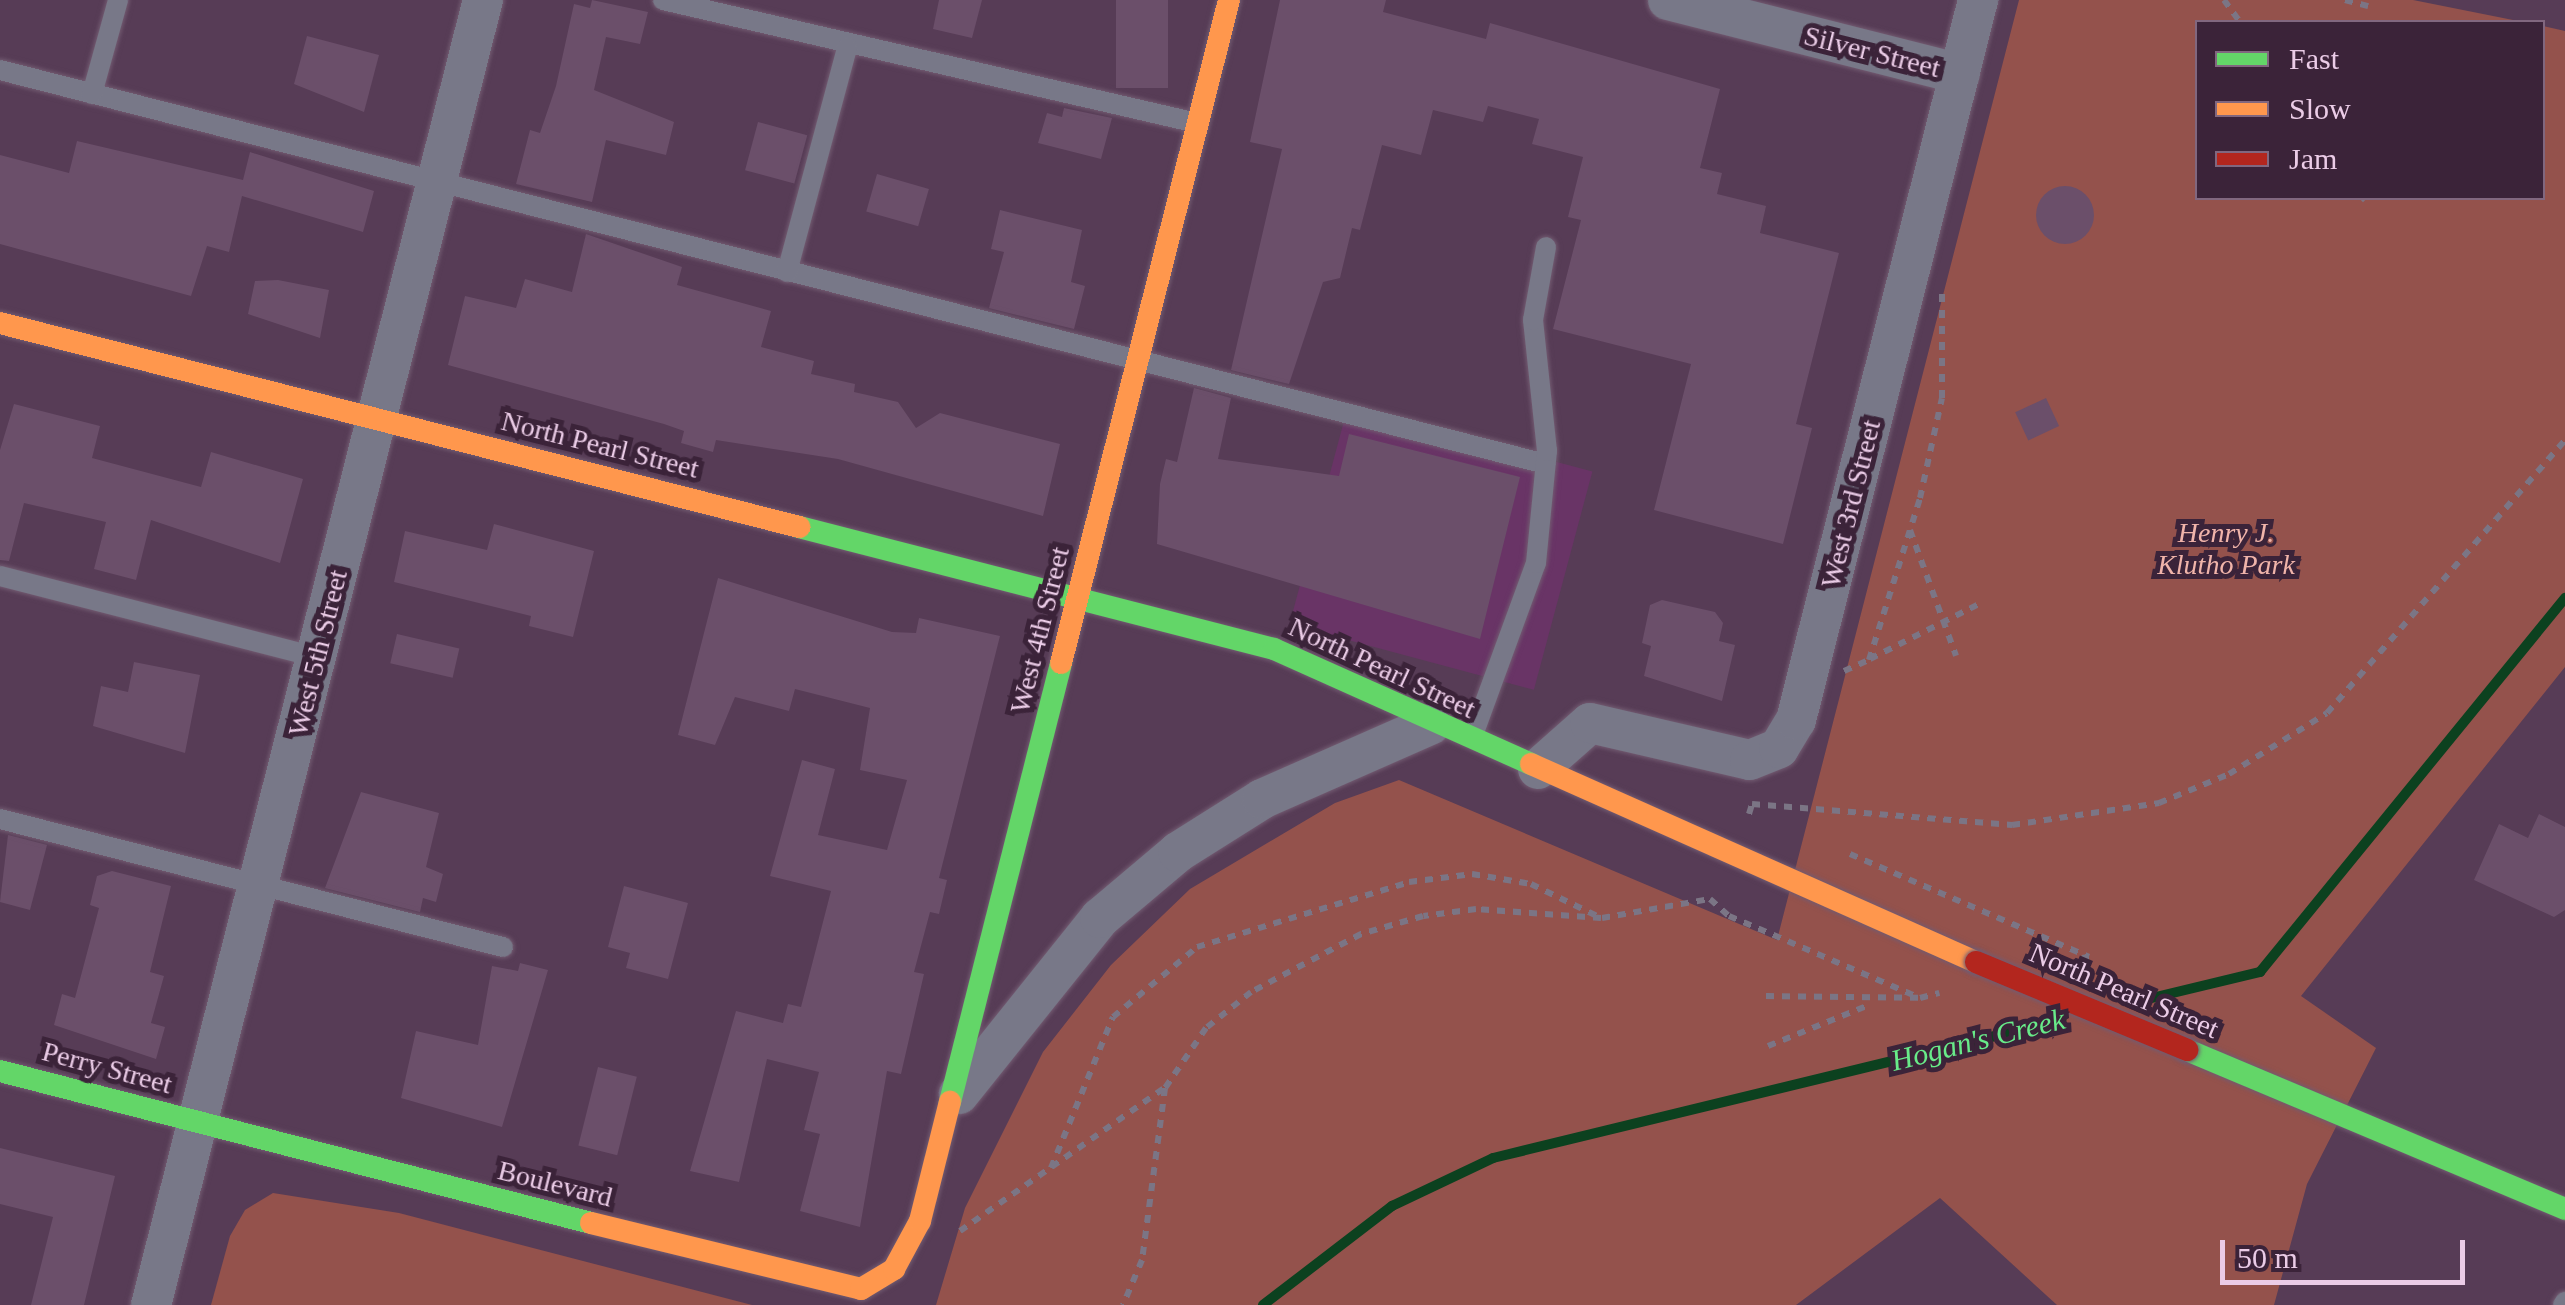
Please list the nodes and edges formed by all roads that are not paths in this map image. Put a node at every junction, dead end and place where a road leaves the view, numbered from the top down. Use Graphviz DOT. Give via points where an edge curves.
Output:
graph roads {
  1 [pos="118,0"];
  2 [pos="482,0"];
  3 [pos="663,0"];
  4 [pos="1229,0"];
  5 [pos="1668,0"];
  6 [pos="1978,0"];
  7 [pos="1726,7"];
  8 [pos="847,48"];
  9 [pos="0,70"];
  10 [pos="1960,74"];
  11 [pos="92,94"];
  12 [pos="1198,123"];
  13 [pos="437,182"];
  14 [pos="1546,247"];
  15 [pos="787,272"];
  16 [pos="0,323"];
  17 [pos="1138,363"];
  18 [pos="377,419"];
  19 [pos="1546,464"];
  20 [pos="0,576"];
  21 [pos="1080,599"];
  22 [pos="316,657"];
  23 [pos="1430,725"];
  24 [pos="1470,742"];
  25 [pos="1538,769"];
  26 [pos="0,819"];
  27 [pos="259,886"];
  28 [pos="503,947"];
  29 [pos="0,1071"];
  30 [pos="949,1107"];
  31 [pos="198,1124"];
  32 [pos="2565,1209"];
  33 [pos="894,1268"];
  34 [pos="151,1305"];
  1 -- 11 [label="lane"];
  2 -- 13 [label="street, West 5th Street"];
  3 -- 8 [label="lane"];
  4 -- 12 [label="street, West 4th Street"];
  5 -- 7 [label="street, Silver Street"];
  6 -- 10 [label="street, West 3rd Street"];
  7 -- 10 [label="street, Silver Street"];
  8 -- 12 [label="lane"];
  8 -- 15 [label="lane"];
  9 -- 11 [label="lane"];
  10 -- 25 [label="street, West 3rd Street" via="1796,720 1778,748 1750,760 1590,723"];
  11 -- 13 [label="lane"];
  12 -- 17 [label="street, West 4th Street"];
  13 -- 15 [label="lane"];
  13 -- 18 [label="street, West 5th Street"];
  14 -- 19 [label="lane" via="1532,320"];
  15 -- 17 [label="lane"];
  16 -- 18 [label="street, North Pearl Street"];
  17 -- 19 [label="lane"];
  17 -- 21 [label="street, West 4th Street"];
  18 -- 21 [label="street, North Pearl Street"];
  18 -- 22 [label="street, West 5th Street"];
  19 -- 24 [label="lane" via="1536,563"];
  20 -- 22 [label="lane"];
  21 -- 23 [label="street, North Pearl Street" via="1288,654"];
  21 -- 30 [label="street, West 4th Street"];
  22 -- 27 [label="street, West 5th Street"];
  23 -- 24 [label="street, North Pearl Street"];
  23 -- 30 [label="street" via="1262,798 1178,852 1100,918"];
  24 -- 25 [label="street, North Pearl Street"];
  25 -- 32 [label="street, North Pearl Street, bridge"];
  26 -- 27 [label="lane"];
  27 -- 28 [label="lane"];
  27 -- 31 [label="street, West 5th Street"];
  29 -- 31 [label="street, Perry Street"];
  30 -- 33 [label="street, West 4th Street" via="920,1221"];
  31 -- 33 [label="street, Boulevard" via="840,1287 861,1289"];
  31 -- 34 [label="street, West 5th Street"];
}
